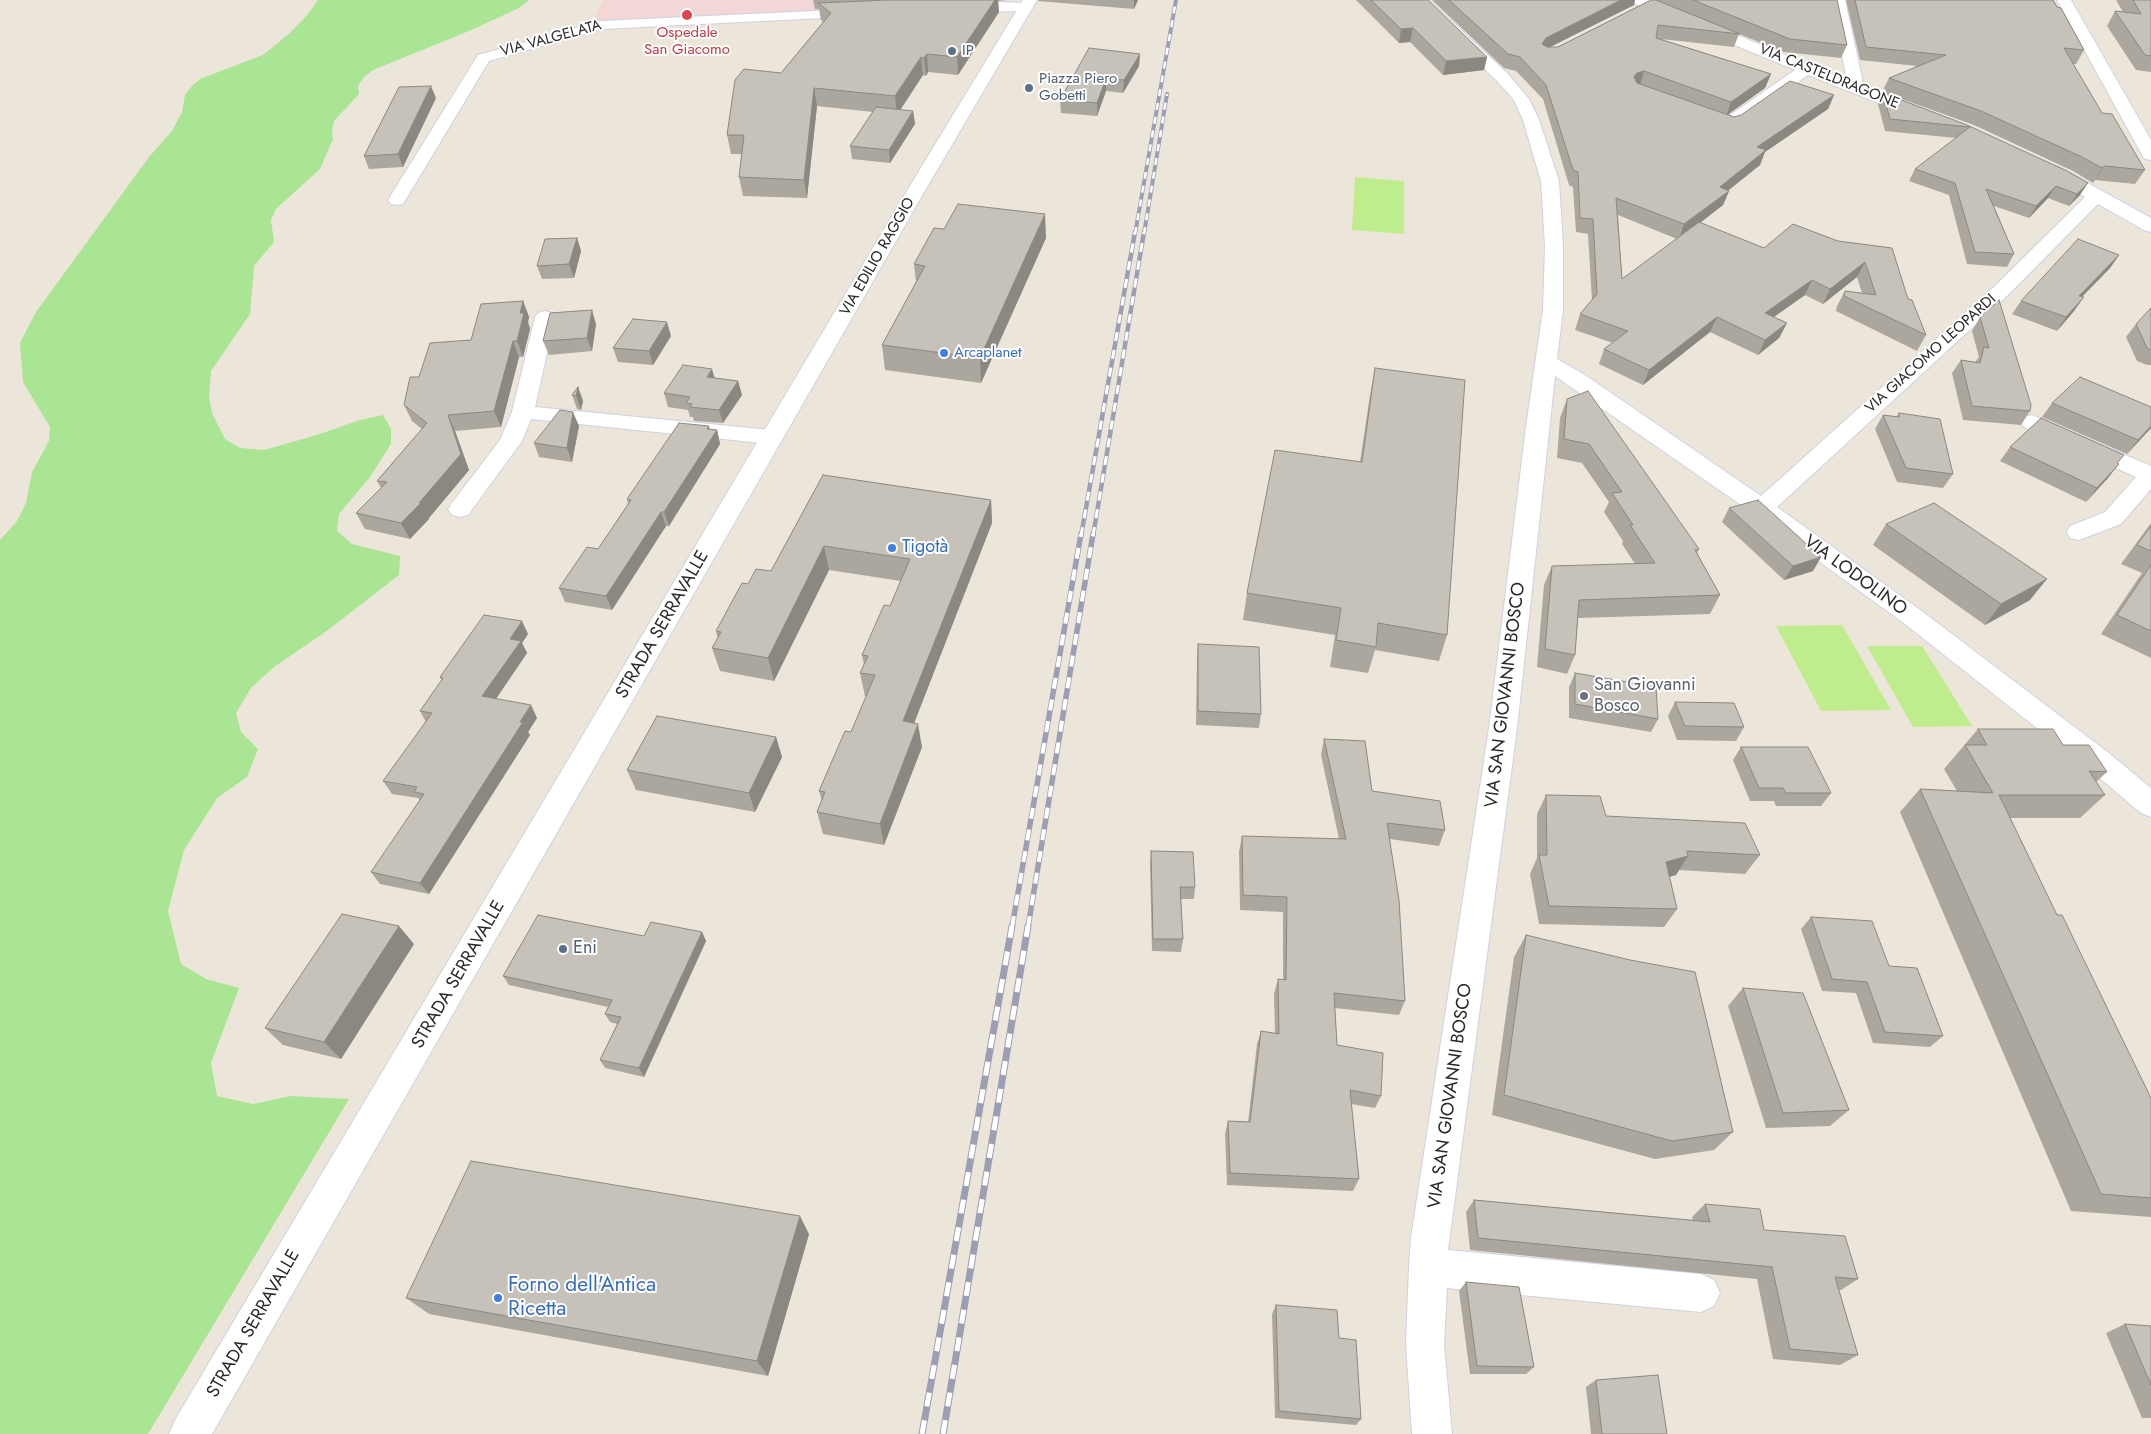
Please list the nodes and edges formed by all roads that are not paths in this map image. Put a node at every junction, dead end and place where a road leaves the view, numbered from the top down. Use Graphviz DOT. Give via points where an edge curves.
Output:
graph roads {
  1 [pos="1421,0"];
  2 [pos="1838,0"];
  3 [pos="2064,0"];
  4 [pos="1028,4"];
  5 [pos="1640,6"];
  6 [pos="949,9"];
  7 [pos="876,12"];
  8 [pos="1806,69"];
  9 [pos="1856,90"];
  10 [pos="1693,111"];
  11 [pos="1930,118"];
  12 [pos="2151,155"];
  13 [pos="2039,164"];
  14 [pos="2096,196"];
  15 [pos="397,200"];
  16 [pos="2151,226"];
  17 [pos="545,317"];
  18 [pos="1547,362"];
  19 [pos="523,412"];
  20 [pos="2032,422"];
  21 [pos="771,437"];
  22 [pos="2151,474"];
  23 [pos="1762,508"];
  24 [pos="460,509"];
  25 [pos="727,515"];
  26 [pos="2079,532"];
  27 [pos="2151,804"];
  28 [pos="1428,1267"];
  29 [pos="1701,1293"];
  30 [pos="189,1434"];
  31 [pos="1432,1434"];
  1 -- 18 [label="street, VIA SAN GIOVANNI BOSCO" via="1502,77 1521,99 1531,120 1550,182 1554,309"];
  2 -- 9 [label="street"];
  3 -- 12 [label="street"];
  4 -- 6 [label="street"];
  4 -- 21 [label="street, VIA EDILIO RAGGIO"];
  5 -- 8 [label="street, VIA CASTELDRAGONE"];
  7 -- 15 [label="street, VIA VALGELATA" via="601,24 483,58"];
  8 -- 9 [label="street, VIA CASTELDRAGONE"];
  8 -- 10 [label="street" via="1728,124"];
  9 -- 11 [label="street, VIA CASTELDRAGONE"];
  13 -- 14 [label="street"];
  14 -- 16 [label="street"];
  14 -- 23 [label="street, VIA GIACOMO LEOPARDI" via="2002,289"];
  17 -- 19 [label="street"];
  18 -- 23 [label="street, VIA LODOLINO"];
  18 -- 28 [label="street, VIA SAN GIOVANNI BOSCO" via="1502,738"];
  19 -- 21 [label="street"];
  19 -- 24 [label="street" via="511,441"];
  20 -- 22 [label="street"];
  21 -- 25 [label="street, VIA EDILIO RAGGIO"];
  22 -- 26 [label="street" via="2113,518"];
  23 -- 27 [label="street, VIA LODOLINO" via="1914,618"];
  25 -- 30 [label="street, STRADA SERRAVALLE"];
  28 -- 29 [label="street"];
  28 -- 31 [label="street, VIA SAN GIOVANNI BOSCO" via="1425,1344"];
}
